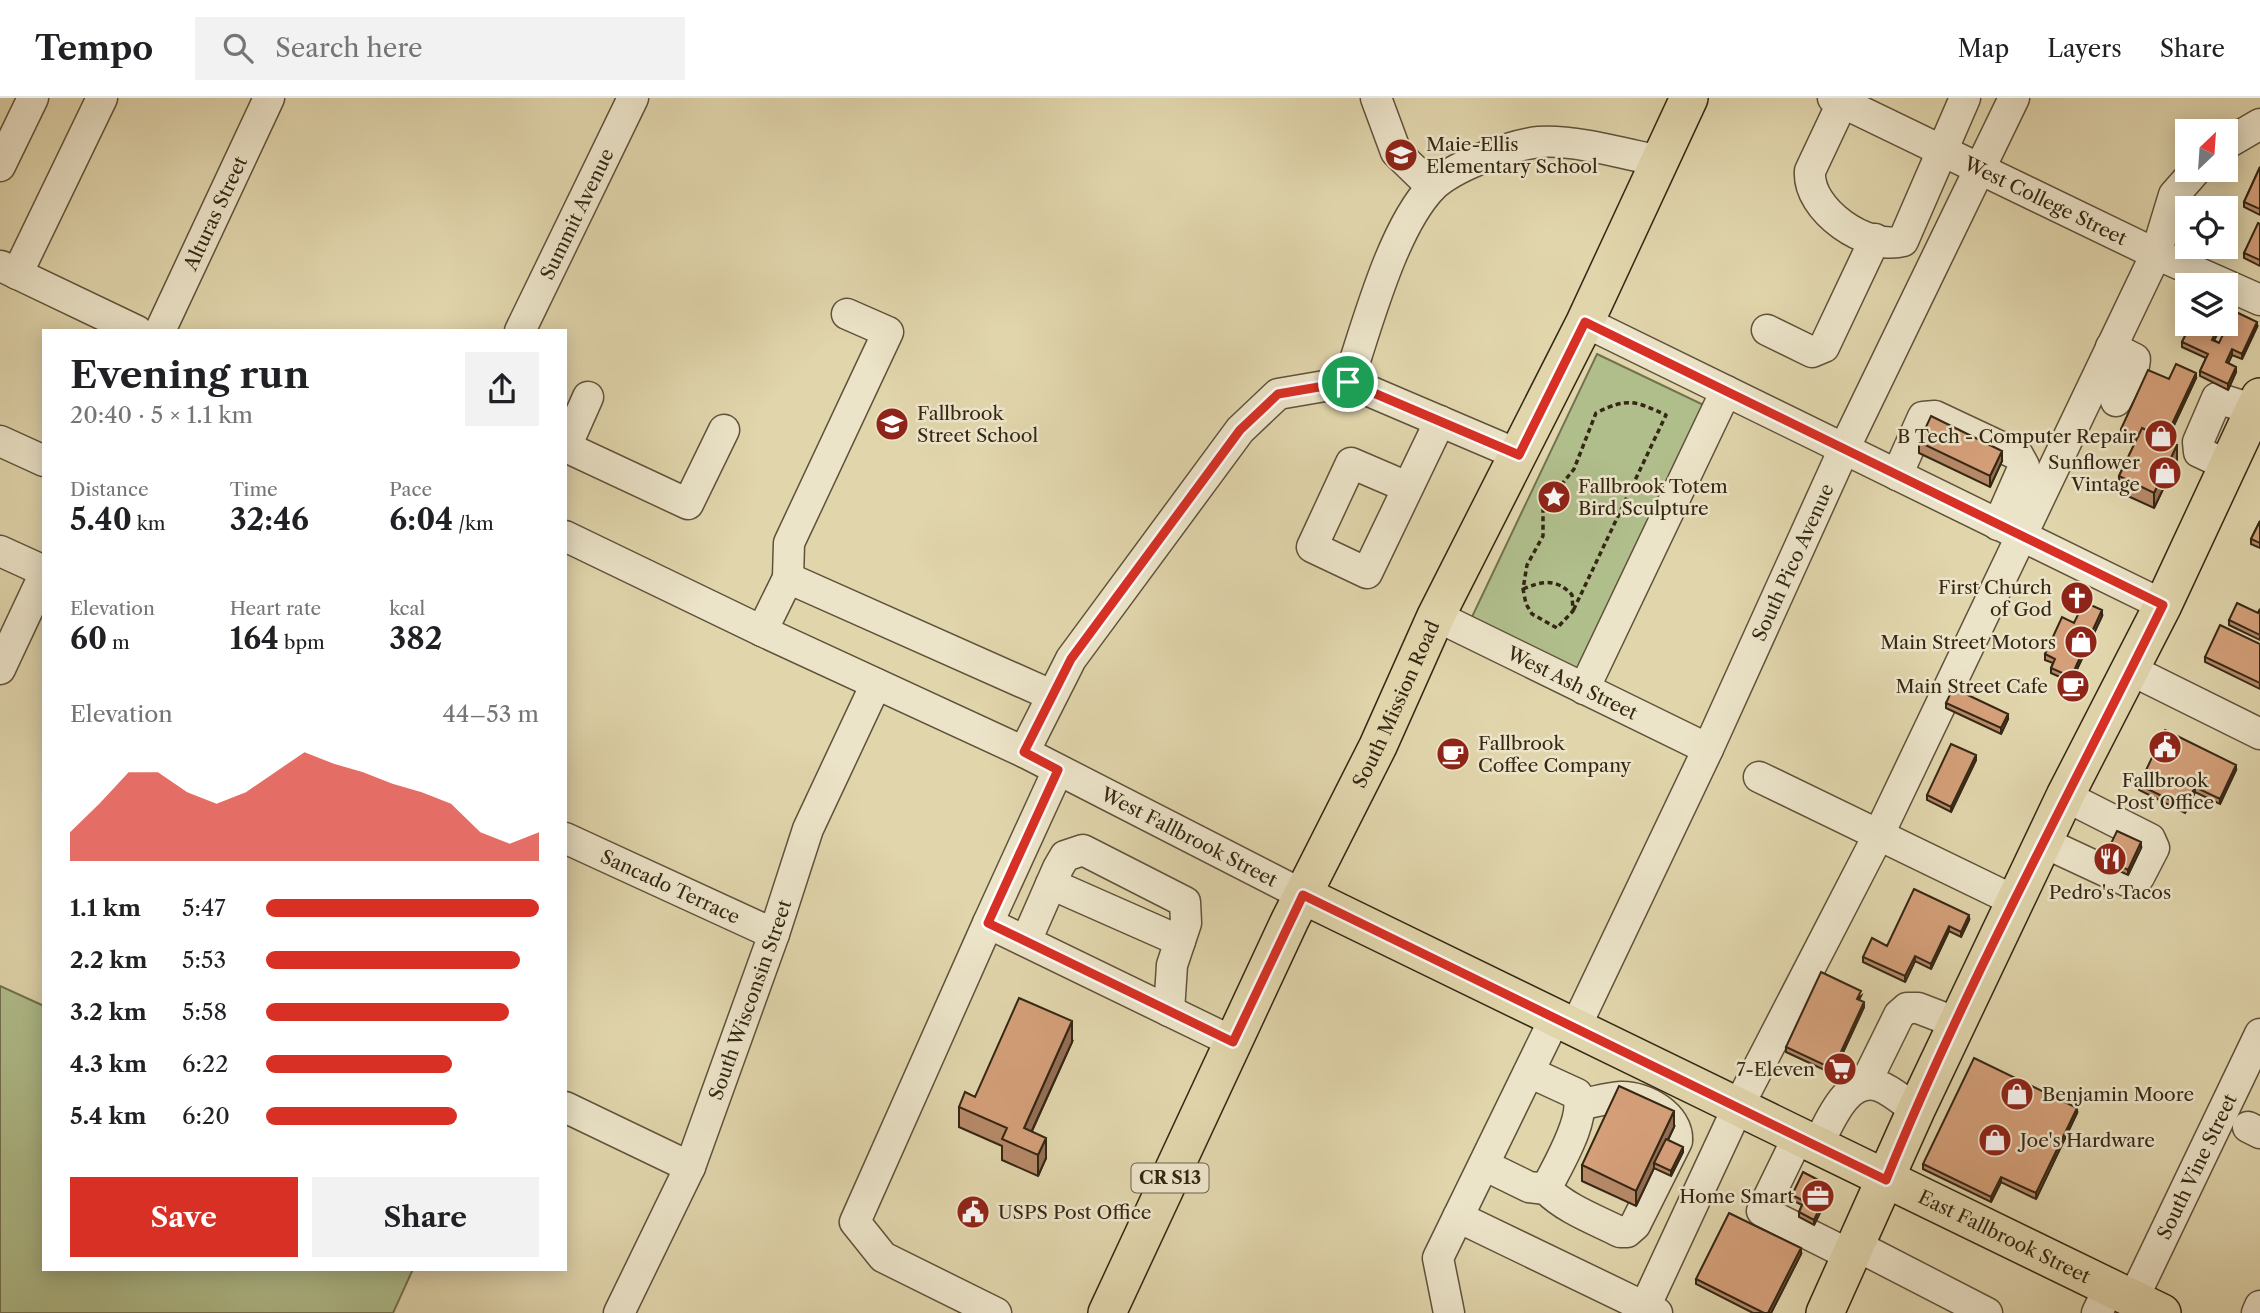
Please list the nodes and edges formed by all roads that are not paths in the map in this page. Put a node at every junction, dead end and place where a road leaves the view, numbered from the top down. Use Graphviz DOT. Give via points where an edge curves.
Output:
graph roads {
  1 [pos="33,98"];
  2 [pos="102,98"];
  3 [pos="269,98"];
  4 [pos="633,98"];
  5 [pos="1376,98"];
  6 [pos="1689,98"];
  7 [pos="1965,98"];
  8 [pos="2014,98"];
  9 [pos="1838,100"];
  10 [pos="2260,124"];
  11 [pos="2238,137"];
  12 [pos="1942,151"];
  13 [pos="1659,162"];
  14 [pos="0,166"];
  15 [pos="1978,169"];
  16 [pos="2185,182"];
  17 [pos="1432,187"];
  18 [pos="1875,239"];
  19 [pos="2156,254"];
  20 [pos="9,270"];
  21 [pos="2260,300"];
  22 [pos="847,314"];
  23 [pos="1585,322"];
  24 [pos="133,329"];
  25 [pos="161,329"];
  26 [pos="521,329"];
  27 [pos="1767,330"];
  28 [pos="2110,347"];
  29 [pos="1348,382"];
  30 [pos="1726,391"];
  31 [pos="588,397"];
  32 [pos="2116,401"];
  33 [pos="2257,404"];
  34 [pos="1440,421"];
  35 [pos="723,430"];
  36 [pos="0,440"];
  37 [pos="567,446"];
  38 [pos="567,448"];
  39 [pos="1844,449"];
  40 [pos="1519,455"];
  41 [pos="42,460"];
  42 [pos="1897,475"];
  43 [pos="1407,487"];
  44 [pos="2009,530"];
  45 [pos="567,537"];
  46 [pos="0,551"];
  47 [pos="42,572"];
  48 [pos="788,578"];
  49 [pos="42,583"];
  50 [pos="2163,605"];
  51 [pos="1436,616"];
  52 [pos="33,628"];
  53 [pos="762,631"];
  54 [pos="0,669"];
  55 [pos="2131,670"];
  56 [pos="876,684"];
  57 [pos="1584,689"];
  58 [pos="1051,695"];
  59 [pos="2260,734"];
  60 [pos="1708,749"];
  61 [pos="1024,752"];
  62 [pos="1058,770"];
  63 [pos="1759,777"];
  64 [pos="2065,796"];
  65 [pos="1878,836"];
  66 [pos="567,839"];
  67 [pos="2043,842"];
  68 [pos="1051,884"];
  69 [pos="1303,895"];
  70 [pos="2015,901"];
  71 [pos="988,923"];
  72 [pos="774,934"];
  73 [pos="1026,941"];
  74 [pos="1180,941"];
  75 [pos="1169,1010"];
  76 [pos="1565,1023"];
  77 [pos="1957,1023"];
  78 [pos="2260,1034"];
  79 [pos="1233,1042"];
  80 [pos="1529,1072"];
  81 [pos="1865,1084"];
  82 [pos="1582,1104"];
  83 [pos="1738,1107"];
  84 [pos="567,1108"];
  85 [pos="1916,1110"];
  86 [pos="1808,1142"];
  87 [pos="1484,1165"];
  88 [pos="690,1167"];
  89 [pos="1886,1180"];
  90 [pos="1546,1189"];
  91 [pos="1458,1217"];
  92 [pos="1854,1251"];
  93 [pos="2125,1303"];
  94 [pos="2260,1306"];
  95 [pos="1651,1310"];
  96 [pos="619,1313"];
  97 [pos="996,1313"];
  98 [pos="1107,1313"];
  99 [pos="1449,1313"];
  100 [pos="1825,1313"];
  101 [pos="1987,1313"];
  102 [pos="2257,1313"];
  1 -- 14 [label="street"];
  2 -- 20 [label="street"];
  3 -- 25 [label="street, Alturas Street"];
  4 -- 26 [label="street, Summit Avenue"];
  5 -- 17 [label="street" via="1396,152"];
  6 -- 13 [label="main road, South Mission Road / CR S13"];
  7 -- 12 [label="street"];
  8 -- 15 [label="street, South Pico Avenue"];
  9 -- 12 [label="street, West College Street"];
  9 -- 18 [label="street" via="1810,171 1810,182 1832,217"];
  10 -- 11 [label="street"];
  12 -- 15 [label="street, West College Street"];
  12 -- 18 [label="street" via="1903,241 1891,244"];
  13 -- 17 [label="street" via="1540,142 1487,155"];
  13 -- 23 [label="main road, South Mission Road / CR S13"];
  15 -- 19 [label="street, West College Street"];
  15 -- 39 [label="street, South Pico Avenue"];
  16 -- 19 [label="street" via="2174,195"];
  17 -- 29 [label="street" via="1396,242"];
  18 -- 27 [label="street" via="1824,347 1812,352"];
  19 -- 21 [label="street, West College Street"];
  19 -- 28 [label="street"];
  20 -- 24 [label="street"];
  22 -- 48 [label="street" via="888,332 789,543"];
  23 -- 30 [label="street"];
  23 -- 40 [label="main road, South Mission Road / CR S13"];
  28 -- 32 [label="street" via="2134,359"];
  28 -- 44 [label="street"];
  29 -- 34 [label="street"];
  29 -- 58 [label="street" via="1278,394 1240,430 1071,659"];
  30 -- 39 [label="street"];
  30 -- 57 [label="street"];
  31 -- 37 [label="street"];
  33 -- 50 [label="main road"];
  34 -- 40 [label="street"];
  34 -- 43 [label="street"];
  35 -- 38 [label="street" via="688,504"];
  36 -- 41 [label="street"];
  39 -- 42 [label="street"];
  39 -- 60 [label="street, South Pico Avenue"];
  40 -- 51 [label="main road, South Mission Road / CR S13"];
  42 -- 44 [label="street"];
  42 -- 44 [label="street" via="1923,417 1935,416 2018,455 2024,466"];
  44 -- 50 [label="street"];
  44 -- 65 [label="street"];
  45 -- 53 [label="street, West Fallbrook Street"];
  46 -- 47 [label="street"];
  48 -- 53 [label="street"];
  48 -- 58 [label="street"];
  49 -- 52 [label="street"];
  50 -- 55 [label="main road"];
  51 -- 57 [label="street, West Ash Street"];
  51 -- 69 [label="main road, South Mission Road / CR S13" via="1378,746"];
  52 -- 54 [label="street"];
  53 -- 56 [label="street, West Fallbrook Street"];
  55 -- 59 [label="street"];
  55 -- 64 [label="main road"];
  56 -- 61 [label="street, West Fallbrook Street"];
  56 -- 72 [label="street, South Wisconsin Street" via="808,829"];
  57 -- 60 [label="street, West Ash Street"];
  58 -- 61 [label="street"];
  60 -- 76 [label="street, South Pico Avenue"];
  61 -- 62 [label="street, West Fallbrook Street"];
  62 -- 69 [label="street, West Fallbrook Street"];
  62 -- 71 [label="street"];
  63 -- 65 [label="street"];
  64 -- 67 [label="main road"];
  64 -- 67 [label="street" via="2150,839 2154,848 2145,868 2131,883"];
  65 -- 70 [label="street"];
  65 -- 83 [label="street"];
  66 -- 72 [label="street, Sancado Terrace"];
  67 -- 70 [label="main road"];
  68 -- 73 [label="street"];
  68 -- 74 [label="street"];
  68 -- 74 [label="street" via="1065,856 1083,850 1185,902 1186,923"];
  69 -- 76 [label="main road, West Fallbrook Street"];
  69 -- 79 [label="main road, South Mission Road / CR S13"];
  70 -- 77 [label="main road"];
  71 -- 73 [label="street"];
  71 -- 97 [label="street" via="855,1222 883,1257"];
  72 -- 88 [label="street, South Wisconsin Street"];
  73 -- 75 [label="street"];
  74 -- 75 [label="street" via="1172,965"];
  75 -- 79 [label="street"];
  76 -- 80 [label="street, South Pico Avenue"];
  76 -- 83 [label="main road, West Fallbrook Street"];
  77 -- 81 [label="street" via="1908,1008 1899,1015"];
  77 -- 85 [label="main road"];
  78 -- 93 [label="street, South Vine Street"];
  79 -- 98 [label="main road, South Mission Road / CR S13"];
  80 -- 82 [label="street" via="1577,1094"];
  80 -- 87 [label="street, South Pico Avenue"];
  81 -- 85 [label="street" via="1880,1086"];
  81 -- 86 [label="street" via="1842,1100"];
  82 -- 90 [label="street"];
  82 -- 90 [label="street" via="1631,1098 1662,1112 1678,1128 1677,1141 1628,1232 1573,1208"];
  83 -- 86 [label="main road, West Fallbrook Street"];
  83 -- 95 [label="street"];
  84 -- 88 [label="street"];
  85 -- 89 [label="main road"];
  86 -- 89 [label="main road, West Fallbrook Street"];
  86 -- 92 [label="street" via="1762,1212"];
  87 -- 90 [label="street" via="1529,1187"];
  87 -- 91 [label="street, South Pico Avenue"];
  88 -- 96 [label="street, South Wisconsin Street"];
  89 -- 92 [label="main road"];
  89 -- 93 [label="main road, East Fallbrook Street"];
  91 -- 95 [label="street"];
  91 -- 99 [label="street, South Pico Avenue" via="1438,1258"];
  92 -- 100 [label="main road"];
  92 -- 101 [label="street"];
  94 -- 102 [label="street"];
}
